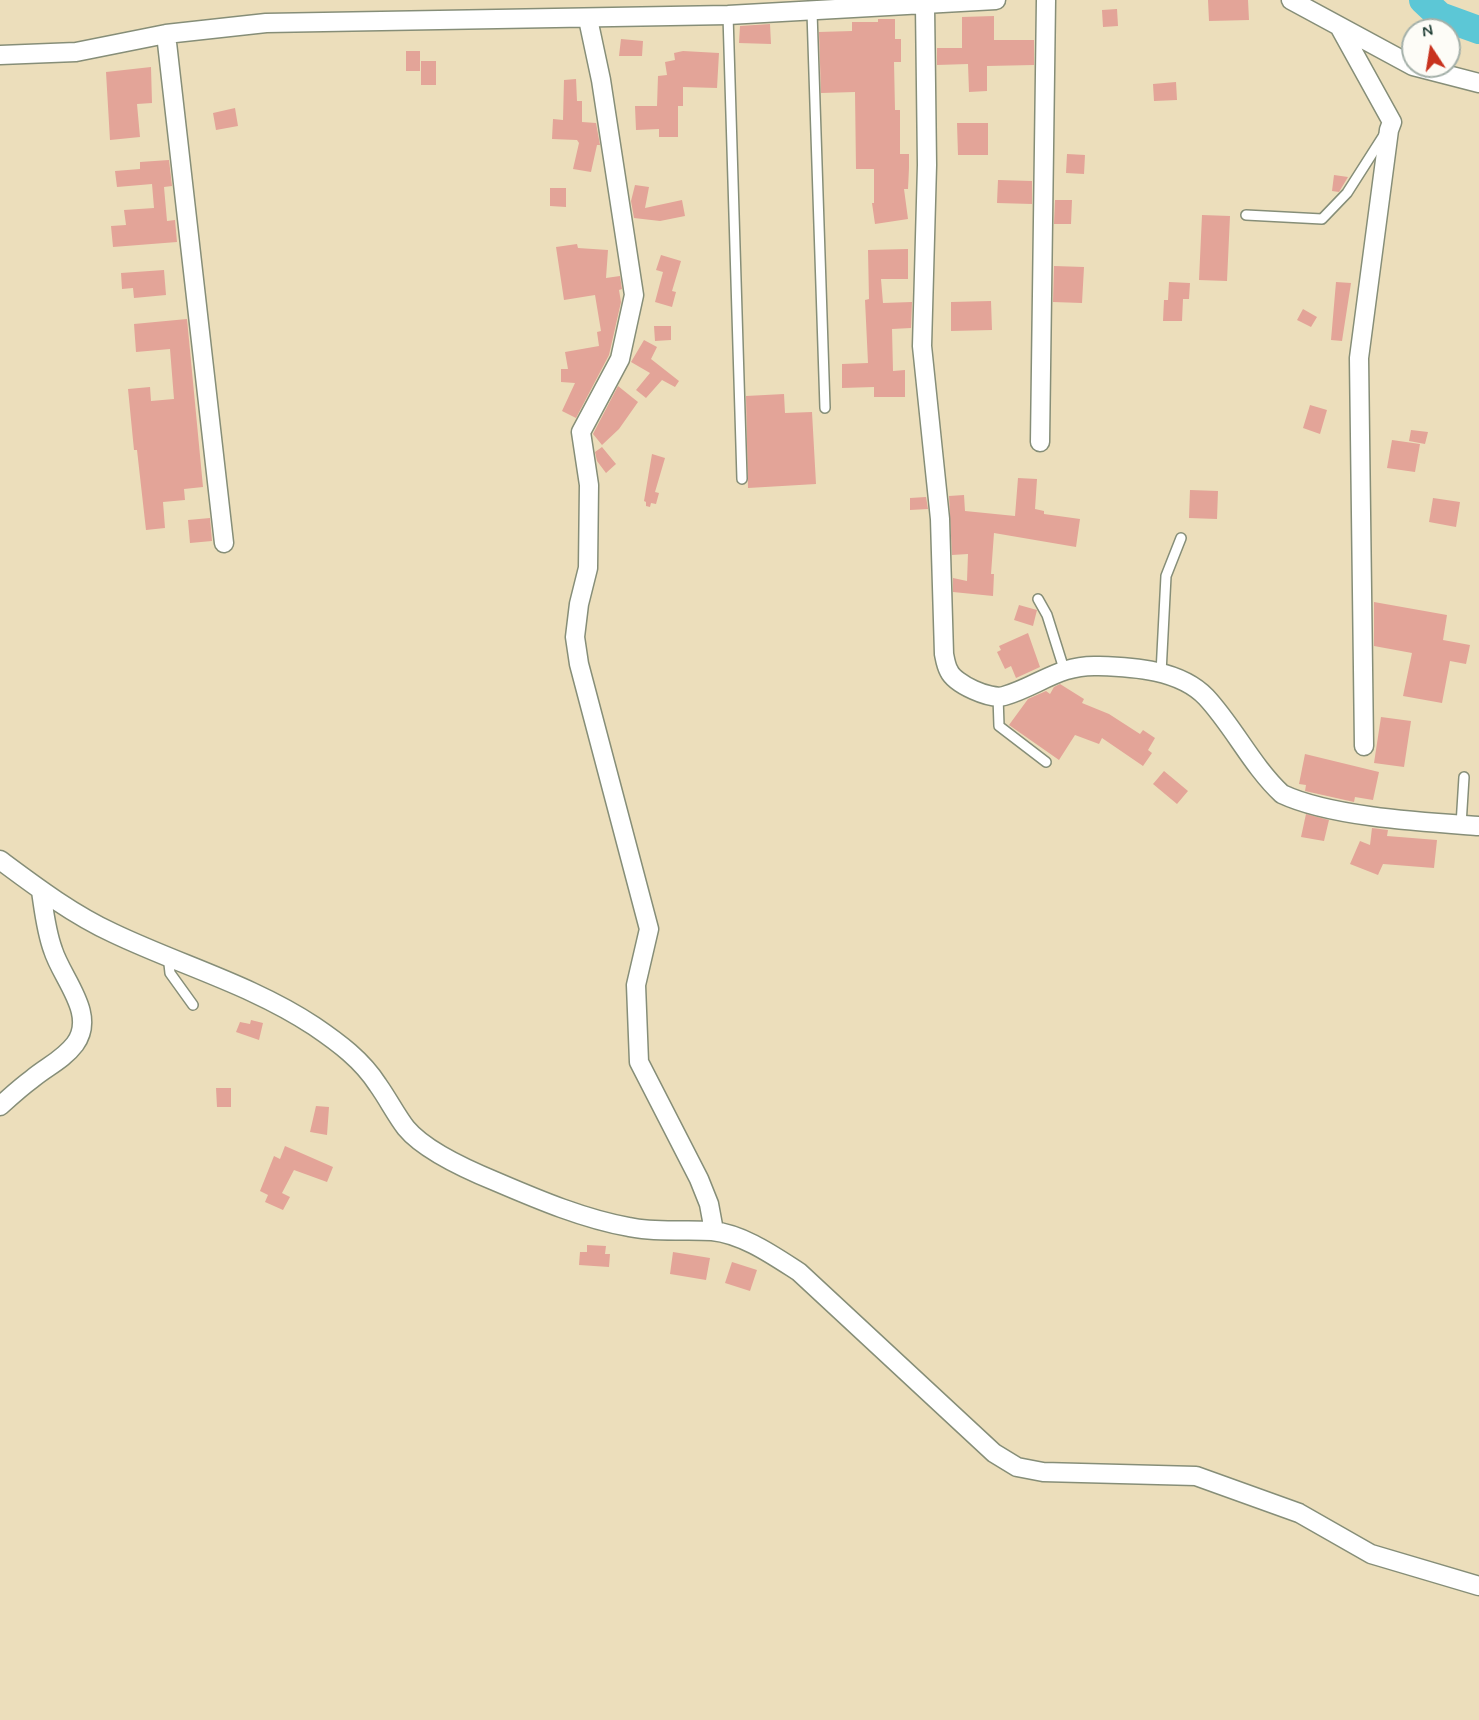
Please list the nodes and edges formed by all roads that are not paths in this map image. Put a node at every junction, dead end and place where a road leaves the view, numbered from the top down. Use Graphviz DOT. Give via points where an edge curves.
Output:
graph roads {
  1 [pos="996,0"];
  2 [pos="1045,0"];
  3 [pos="1291,0"];
  4 [pos="925,6"];
  5 [pos="812,12"];
  6 [pos="728,15"];
  7 [pos="588,19"];
  8 [pos="1340,28"];
  9 [pos="166,34"];
  10 [pos="0,56"];
  11 [pos="1401,60"];
  12 [pos="1460,78"];
  13 [pos="1479,83"];
  14 [pos="1392,122"];
  15 [pos="1246,215"];
  16 [pos="825,408"];
  17 [pos="1040,442"];
  18 [pos="742,479"];
  19 [pos="1181,538"];
  20 [pos="224,543"];
  21 [pos="1038,599"];
  22 [pos="1064,669"];
  23 [pos="1161,673"];
  24 [pos="998,696"];
  25 [pos="1364,746"];
  26 [pos="1046,762"];
  27 [pos="1464,777"];
  28 [pos="1461,825"];
  29 [pos="1479,826"];
  30 [pos="0,860"];
  31 [pos="41,891"];
  32 [pos="168,955"];
  33 [pos="193,1005"];
  34 [pos="0,1106"];
  35 [pos="714,1231"];
  36 [pos="1479,1586"];
  1 -- 4 [label="street"];
  2 -- 17 [label="street"];
  3 -- 8 [label="street"];
  4 -- 5 [label="street"];
  4 -- 24 [label="street" via="927,165 922,346 940,519 944,654 949,673 974,690"];
  5 -- 6 [label="street"];
  5 -- 16 [label="lane"];
  6 -- 7 [label="street"];
  6 -- 18 [label="lane"];
  7 -- 9 [label="street" via="266,23"];
  7 -- 35 [label="street" via="634,295 620,359 581,432 589,485 588,567 575,637 649,929 636,985 639,1062 702,1187"];
  8 -- 11 [label="street"];
  8 -- 14 [label="street"];
  9 -- 10 [label="street" via="76,52"];
  9 -- 20 [label="street"];
  12 -- 13 [label="street"];
  14 -- 15 [label="lane" via="1347,193 1322,219"];
  14 -- 25 [label="street" via="1359,358"];
  19 -- 23 [label="lane" via="1166,576"];
  21 -- 22 [label="lane"];
  22 -- 23 [label="street" via="1097,665"];
  22 -- 24 [label="street"];
  23 -- 28 [label="street" via="1185,682 1205,696 1282,794 1298,802 1352,812"];
  24 -- 26 [label="lane" via="999,726 1004,733"];
  27 -- 28 [label="lane"];
  28 -- 29 [label="street"];
  30 -- 31 [label="street"];
  31 -- 32 [label="street" via="112,933"];
  31 -- 34 [label="street" via="53,953 78,1004 81,1032 75,1045 55,1064 33,1077"];
  32 -- 33 [label="lane" via="170,973"];
  32 -- 35 [label="street" via="267,999 347,1048 377,1083 407,1129 427,1146 495,1181 558,1206 628,1227"];
  35 -- 36 [label="street" via="749,1243 799,1272 994,1453 1017,1467 1043,1472 1196,1476 1299,1513 1371,1554"];
}
